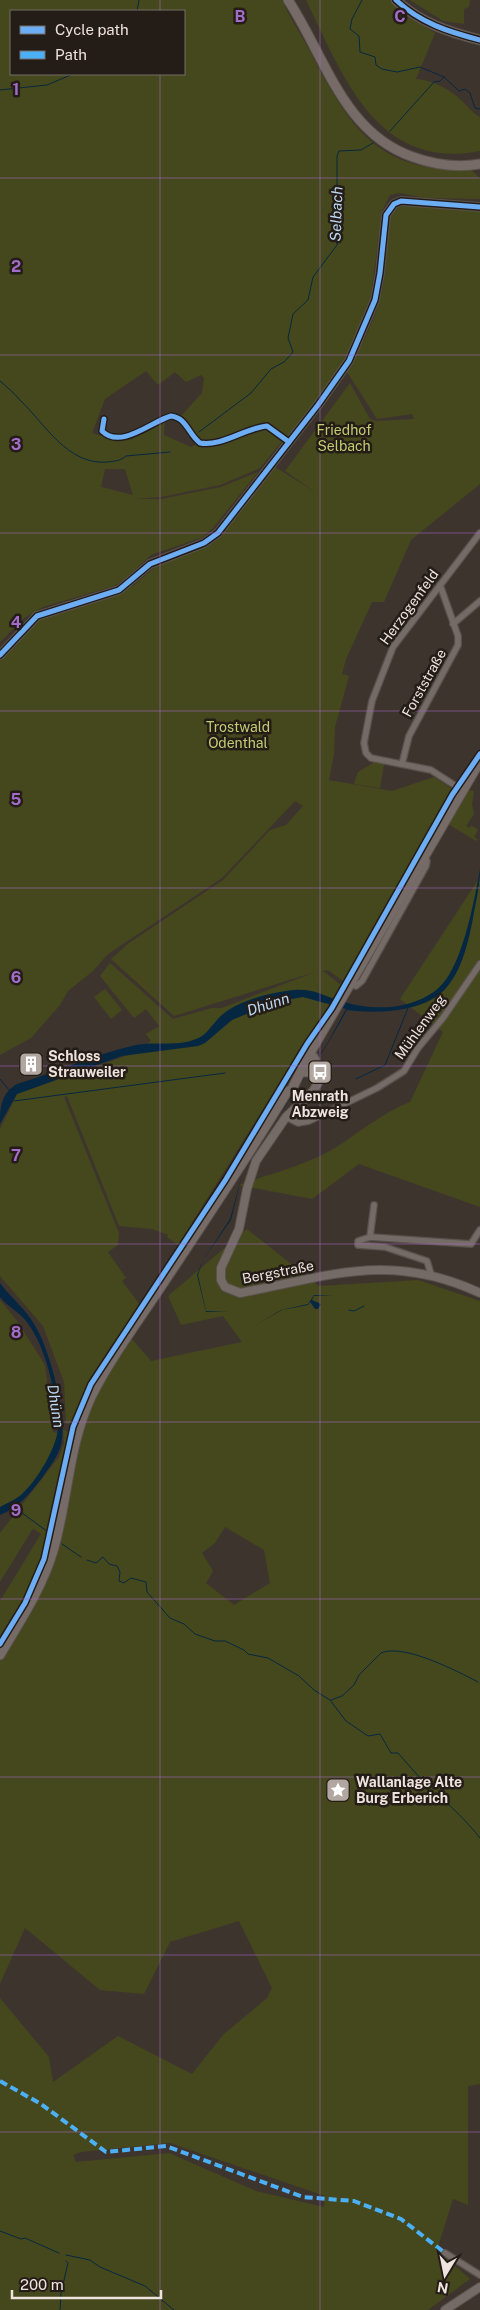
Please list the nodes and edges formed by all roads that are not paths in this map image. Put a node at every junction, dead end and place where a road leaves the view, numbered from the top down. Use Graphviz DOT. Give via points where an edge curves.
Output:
graph roads {
  1 [pos="288,0"];
  2 [pos="396,0"];
  3 [pos="480,40"];
  4 [pos="480,164"];
  5 [pos="480,208"];
  6 [pos="104,419"];
  7 [pos="289,442"];
  8 [pos="480,533"];
  9 [pos="440,585"];
  10 [pos="480,601"];
  11 [pos="453,624"];
  12 [pos="0,655"];
  13 [pos="480,761"];
  14 [pos="402,764"];
  15 [pos="462,790"];
  16 [pos="480,964"];
  17 [pos="310,1053"];
  18 [pos="303,1068"];
  19 [pos="320,1076"];
  20 [pos="286,1117"];
  21 [pos="374,1205"];
  22 [pos="480,1230"];
  23 [pos="370,1237"];
  24 [pos="430,1274"];
  25 [pos="480,1293"];
  26 [pos="0,1655"];
  27 [pos="445,2252"];
  28 [pos="480,2275"];
  29 [pos="480,2287"];
  30 [pos="445,2310"];
  1 -- 4 [label="main road" via="346,104 372,134 397,151 424,161 444,166"];
  2 -- 3 [label="main road" via="438,28"];
  5 -- 7 [label="street" via="401,201 388,209 379,282 368,320 344,370"];
  6 -- 7 [label="street" via="102,431 115,437 132,434 170,416 177,416 200,443 214,443 267,426"];
  7 -- 12 [label="street" via="212,538 150,564 119,590 37,616"];
  8 -- 9 [label="street, Herzogenfeld"];
  9 -- 11 [label="street, Forststraße"];
  9 -- 14 [label="street, Herzogenfeld" via="393,647 372,701 364,744 366,753 376,760"];
  10 -- 11 [label="street"];
  11 -- 14 [label="street, Forststraße" via="457,650 412,728"];
  13 -- 15 [label="main road"];
  14 -- 15 [label="street" via="431,770"];
  15 -- 17 [label="main road"];
  16 -- 20 [label="street, Mühlenweg" via="404,1071 309,1121 298,1123"];
  17 -- 18 [label="main road"];
  17 -- 19 [label="street"];
  18 -- 19 [label="main road"];
  18 -- 26 [label="main road" via="297,1069 287,1092 227,1187 104,1374 85,1412 73,1448 49,1564"];
  19 -- 20 [label="street, Bergstraße" via="313,1091"];
  20 -- 24 [label="street, Bergstraße" via="263,1149 251,1175 239,1229 221,1268 225,1287 240,1293 361,1270 396,1269"];
  21 -- 23 [label="street"];
  22 -- 23 [label="street" via="471,1244"];
  23 -- 24 [label="street" via="358,1241 358,1245 385,1247 415,1256 427,1261"];
  24 -- 25 [label="street, Bergstraße"];
  27 -- 28 [label="street"];
  29 -- 30 [label="street"];
}
